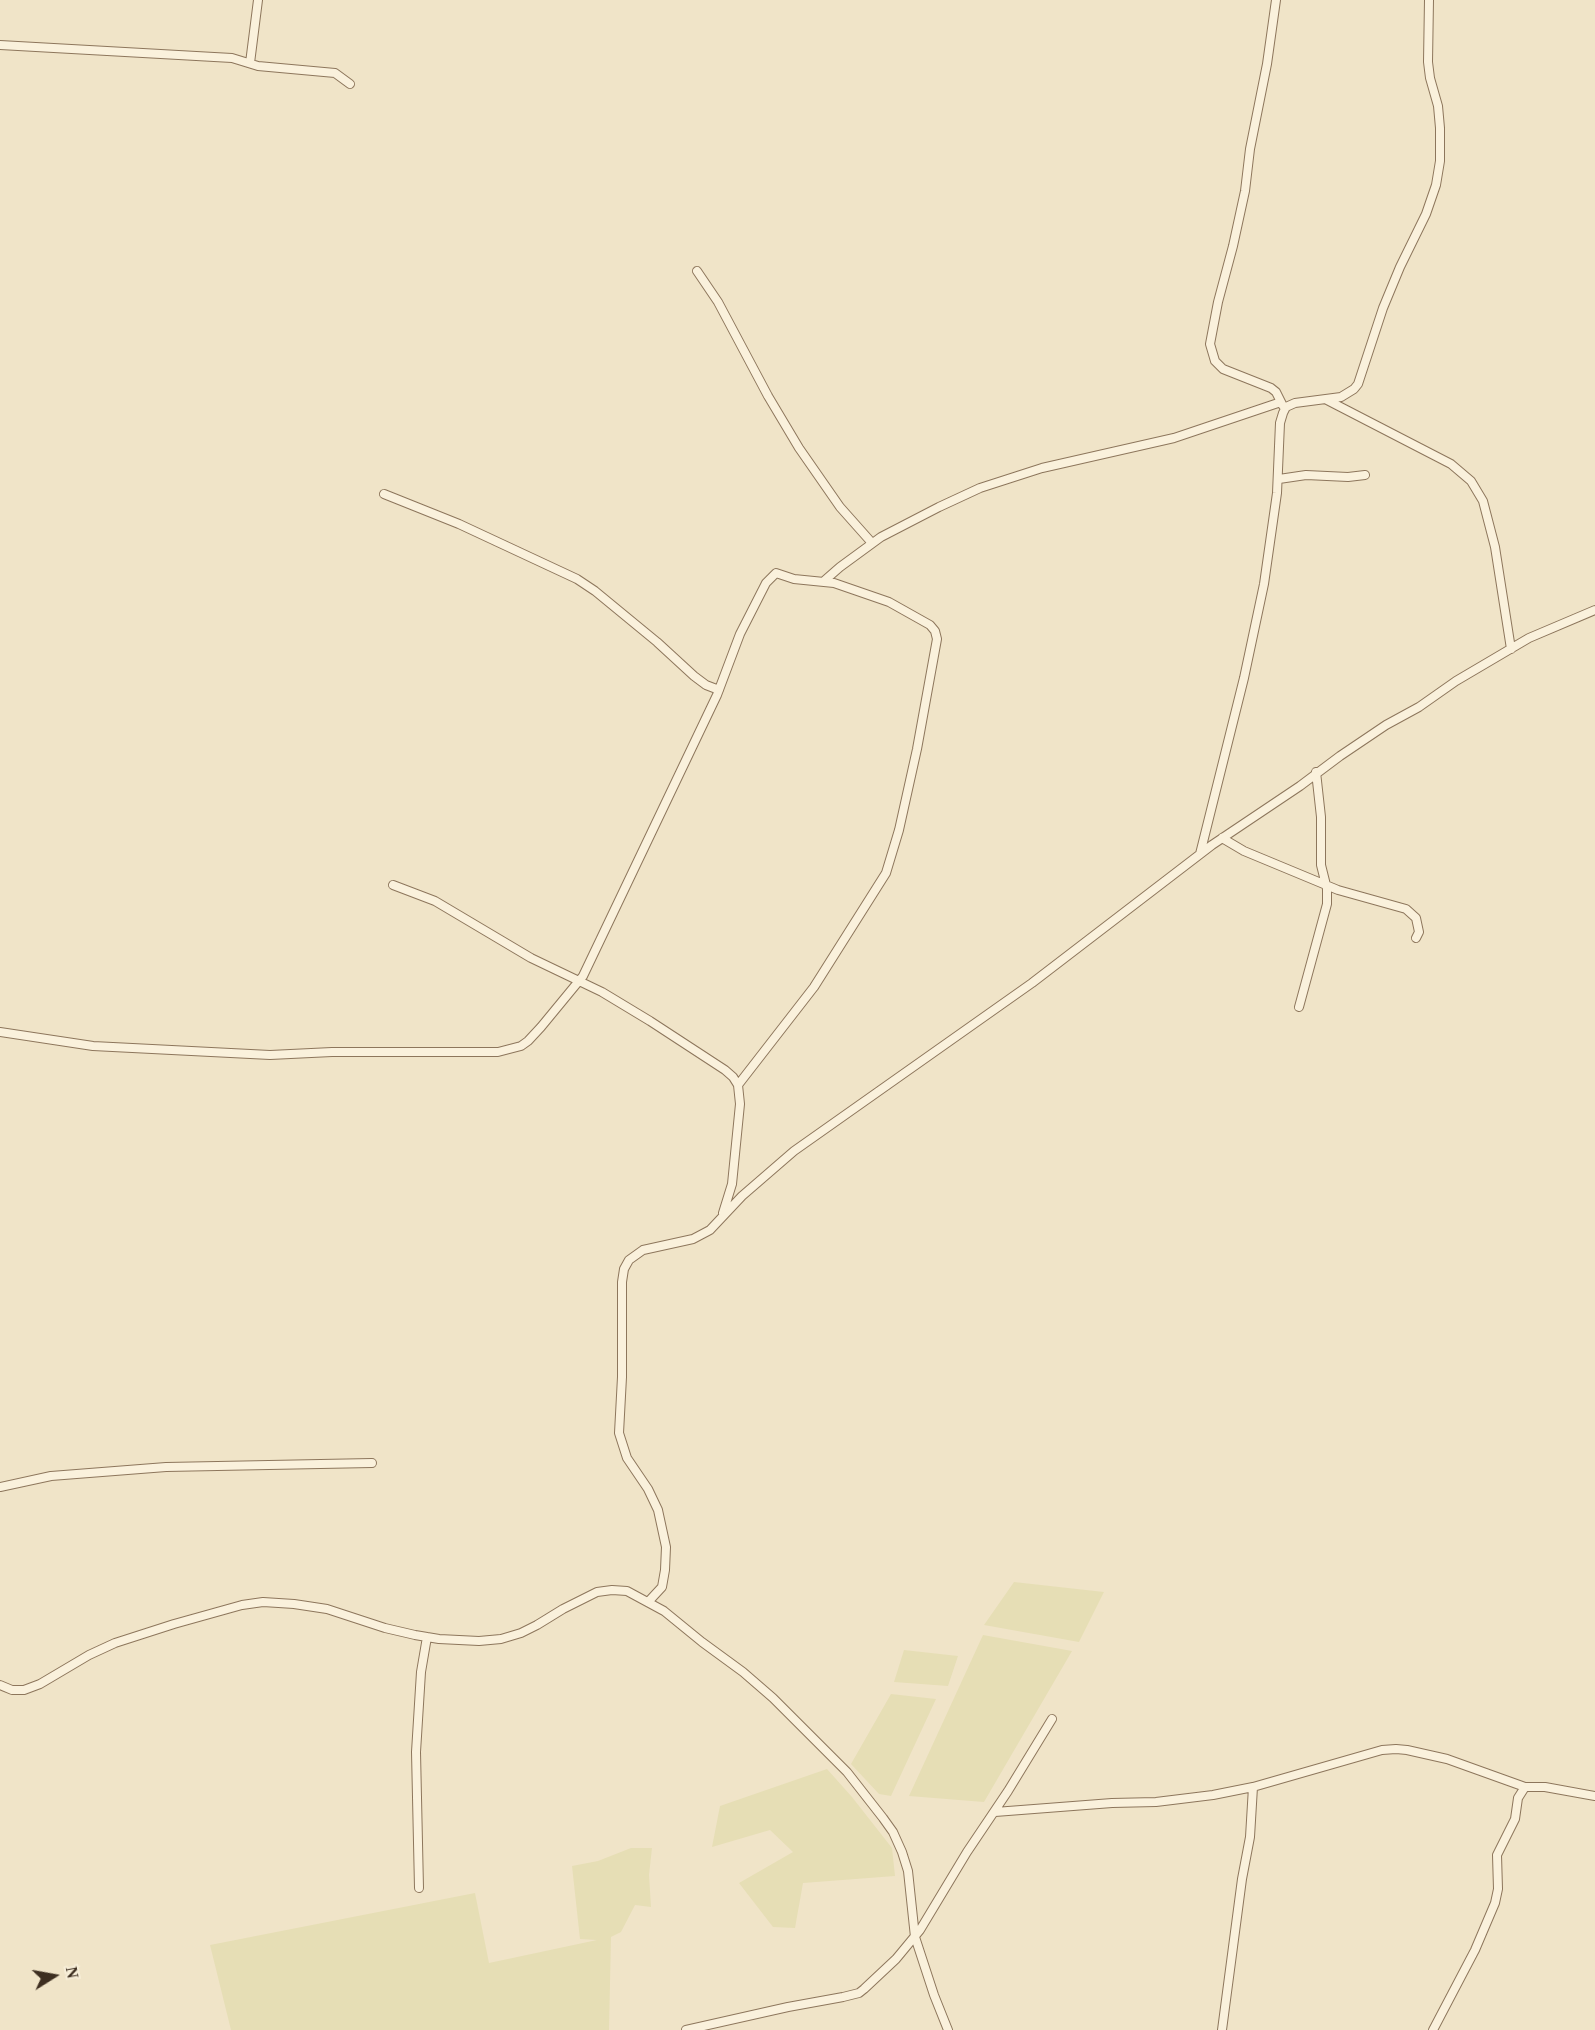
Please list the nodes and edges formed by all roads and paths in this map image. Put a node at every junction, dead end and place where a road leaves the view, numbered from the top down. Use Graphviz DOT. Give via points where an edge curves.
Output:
graph roads {
  1 [pos="258,0"];
  2 [pos="1276,0"];
  3 [pos="1429,0"];
  4 [pos="0,45"];
  5 [pos="250,63"];
  6 [pos="350,84"];
  7 [pos="697,271"];
  8 [pos="1326,399"];
  9 [pos="1281,402"];
  10 [pos="1284,410"];
  11 [pos="1365,475"];
  12 [pos="1279,479"];
  13 [pos="384,494"];
  14 [pos="872,543"];
  15 [pos="824,581"];
  16 [pos="1595,610"];
  17 [pos="1511,649"];
  18 [pos="719,690"];
  19 [pos="1316,772"];
  20 [pos="1222,838"];
  21 [pos="1200,854"];
  22 [pos="393,885"];
  23 [pos="1325,885"];
  24 [pos="1416,938"];
  25 [pos="580,981"];
  26 [pos="1299,1007"];
  27 [pos="0,1032"];
  28 [pos="738,1085"];
  29 [pos="721,1218"];
  30 [pos="372,1463"];
  31 [pos="0,1487"];
  32 [pos="649,1601"];
  33 [pos="427,1638"];
  34 [pos="0,1685"];
  35 [pos="1052,1719"];
  36 [pos="1253,1787"];
  37 [pos="1525,1787"];
  38 [pos="1595,1797"];
  39 [pos="994,1812"];
  40 [pos="419,1888"];
  41 [pos="915,1937"];
  42 [pos="686,2030"];
  43 [pos="948,2030"];
  44 [pos="1222,2030"];
  45 [pos="1433,2030"];
  1 -- 5 [label="street"];
  2 -- 9 [label="street" via="1245,191 1210,344 1215,361 1223,369 1266,385"];
  3 -- 8 [label="street" via="1428,62 1440,128 1436,185 1386,301 1358,384 1346,394"];
  4 -- 5 [label="street" via="232,58"];
  5 -- 6 [label="street" via="335,73"];
  7 -- 14 [label="street" via="799,448 840,507"];
  8 -- 10 [label="street" via="1295,403"];
  8 -- 17 [label="street" via="1451,464 1471,481 1483,501 1495,547"];
  9 -- 10 [label="street"];
  9 -- 14 [label="street" via="1174,438 1042,468 980,488"];
  10 -- 12 [label="street" via="1280,423"];
  11 -- 12 [label="street"];
  12 -- 21 [label="street" via="1260,606"];
  13 -- 18 [label="street" via="577,579 694,676"];
  14 -- 15 [label="street"];
  15 -- 18 [label="street" via="773,574 740,634"];
  15 -- 28 [label="street" via="889,602 930,625 937,639 917,749 886,873 814,987"];
  16 -- 17 [label="street"];
  17 -- 19 [label="street"];
  18 -- 25 [label="street"];
  19 -- 20 [label="street"];
  19 -- 23 [label="street"];
  20 -- 21 [label="street"];
  20 -- 23 [label="street"];
  21 -- 29 [label="street" via="1032,983 794,1151"];
  22 -- 25 [label="street" via="435,901 531,958"];
  23 -- 24 [label="street" via="1406,909 1416,918"];
  23 -- 26 [label="street" via="1327,904"];
  25 -- 27 [label="street" via="528,1041 506,1051 270,1055 93,1046"];
  25 -- 28 [label="street" via="725,1070"];
  28 -- 29 [label="street" via="734,1170"];
  29 -- 32 [label="street" via="693,1239 643,1250 624,1269 619,1433 627,1458 658,1510 666,1547 662,1587"];
  30 -- 31 [label="street" via="166,1467 51,1476"];
  32 -- 33 [label="street" via="627,1591 597,1592 537,1625 501,1639"];
  32 -- 41 [label="street" via="743,1672 847,1772 893,1832 902,1852 908,1871"];
  33 -- 34 [label="street" via="327,1609 263,1602 115,1643 24,1690"];
  33 -- 40 [label="street" via="416,1752"];
  35 -- 39 [label="street"];
  36 -- 37 [label="street" via="1395,1749 1432,1755"];
  36 -- 39 [label="street" via="1168,1801"];
  36 -- 44 [label="street" via="1250,1837"];
  37 -- 38 [label="street"];
  37 -- 45 [label="street" via="1497,1855 1498,1889 1492,1911"];
  39 -- 41 [label="street"];
  41 -- 42 [label="street" via="875,1979 853,1995"];
  41 -- 43 [label="street"];
}
